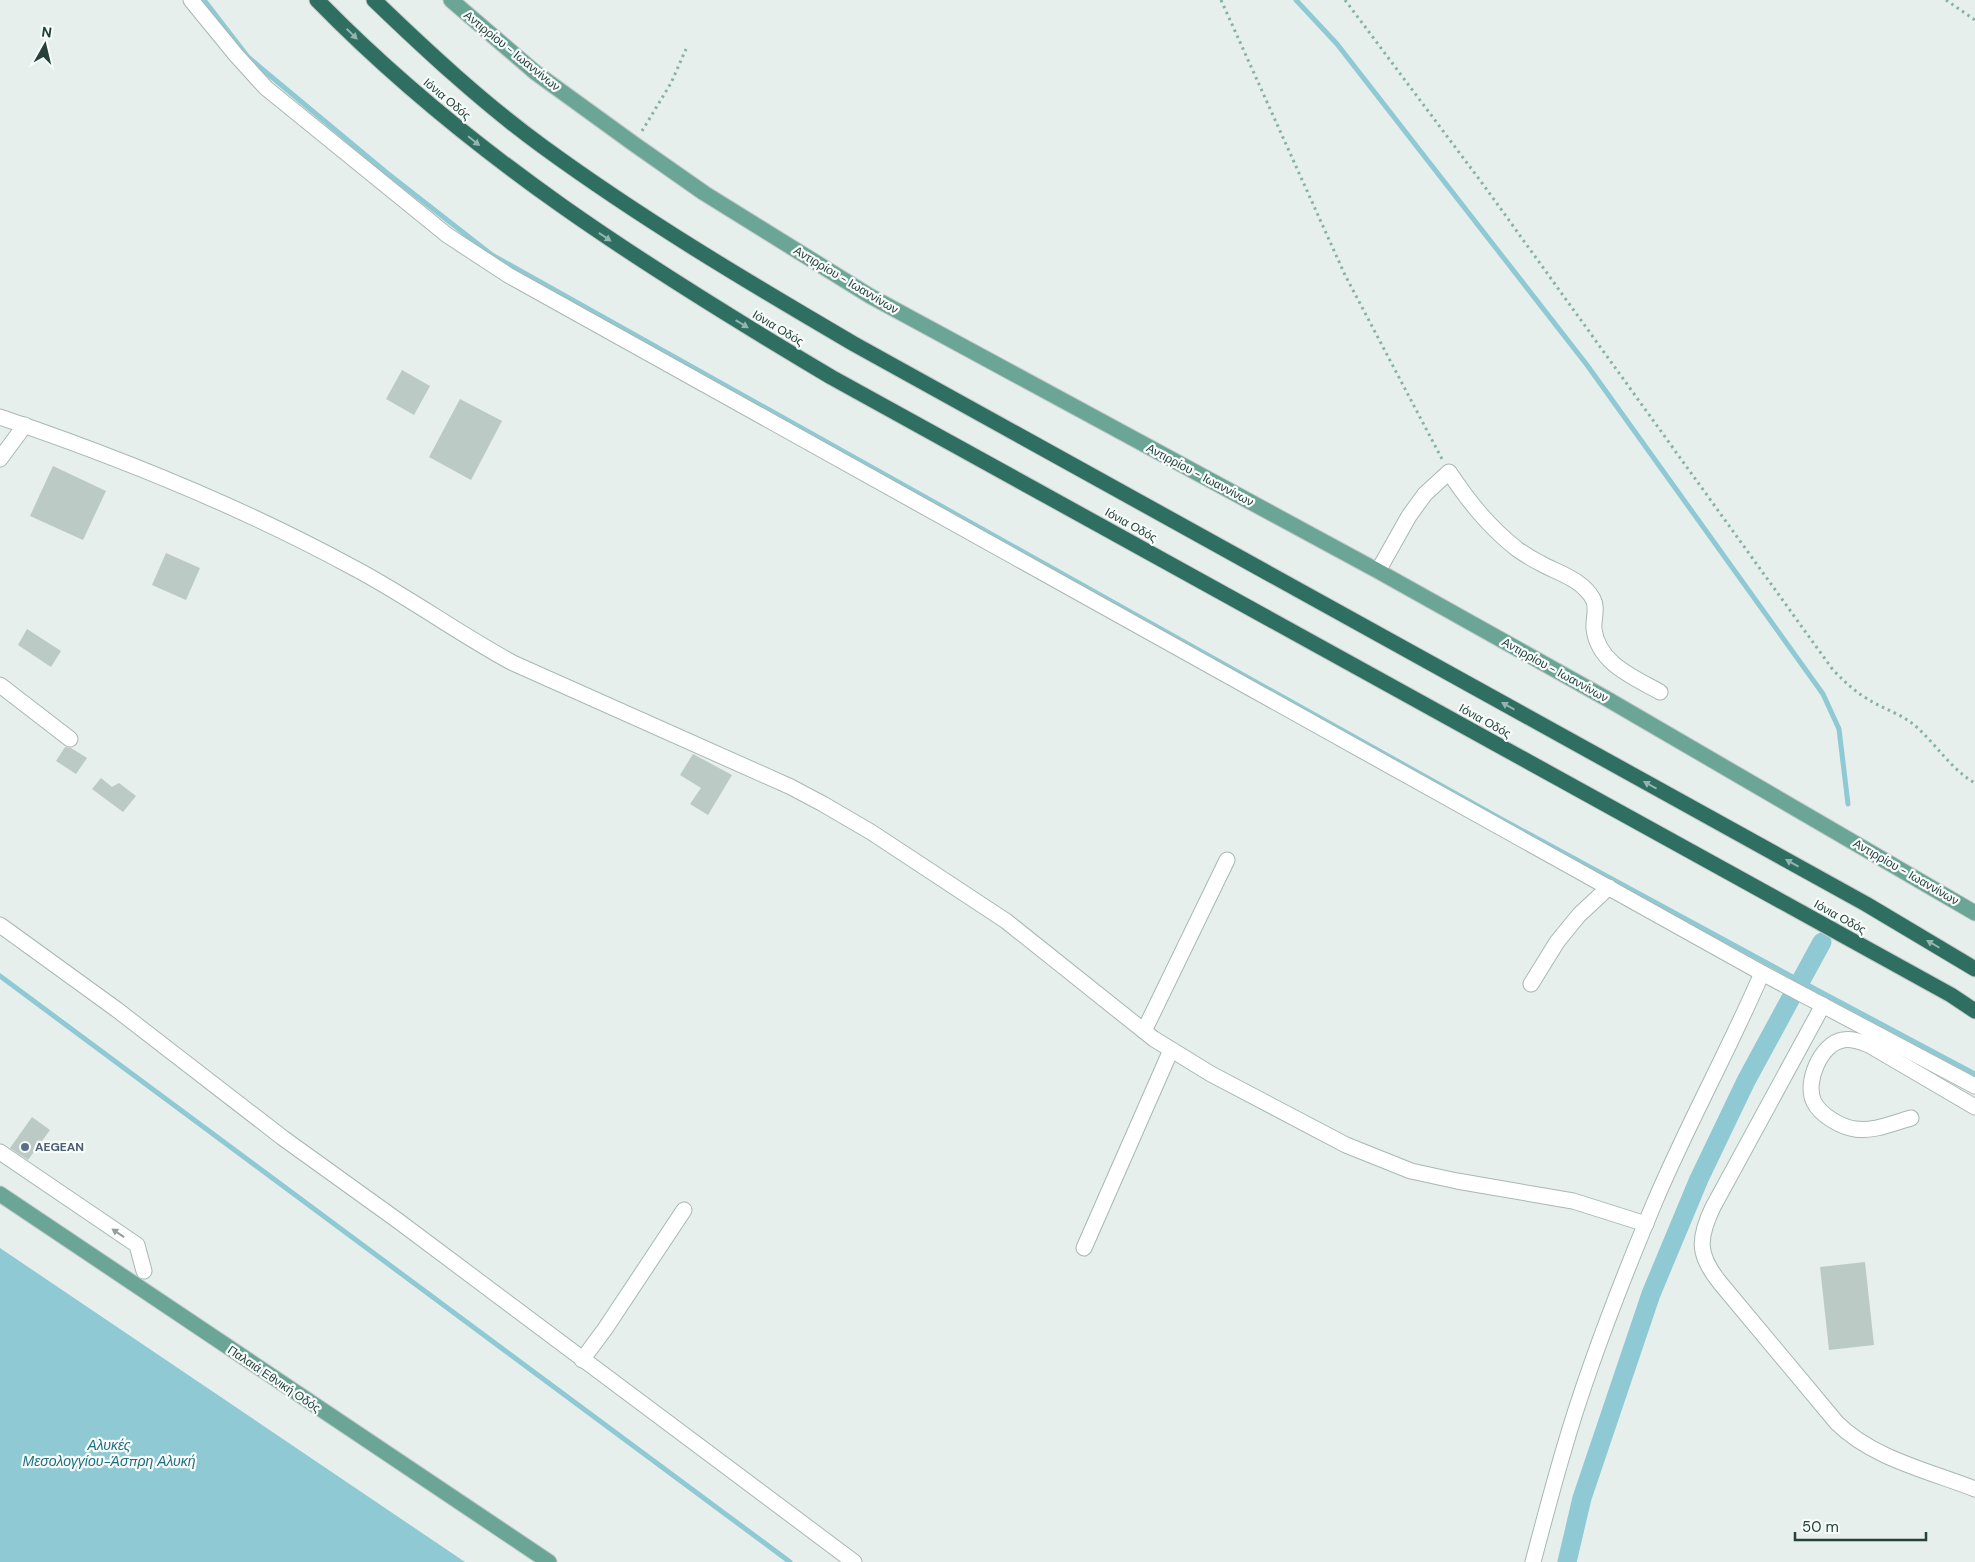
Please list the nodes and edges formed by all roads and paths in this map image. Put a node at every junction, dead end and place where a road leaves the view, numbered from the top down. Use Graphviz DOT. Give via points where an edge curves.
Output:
graph roads {
  1 [pos="191,0"];
  2 [pos="317,0"];
  3 [pos="374,0"];
  4 [pos="451,0"];
  5 [pos="1221,0"];
  6 [pos="1345,0"];
  7 [pos="1946,0"];
  8 [pos="1975,20"];
  9 [pos="686,49"];
  10 [pos="634,144"];
  11 [pos="0,416"];
  12 [pos="25,425"];
  13 [pos="0,459"];
  14 [pos="1449,472"];
  15 [pos="1378,571"];
  16 [pos="0,685"];
  17 [pos="1660,692"];
  18 [pos="70,739"];
  19 [pos="1975,783"];
  20 [pos="1227,860"];
  21 [pos="1609,887"];
  22 [pos="1975,913"];
  23 [pos="0,925"];
  24 [pos="1975,969"];
  25 [pos="1762,973"];
  26 [pos="1531,984"];
  27 [pos="1823,1005"];
  28 [pos="1975,1010"];
  29 [pos="1144,1031"];
  30 [pos="1171,1050"];
  31 [pos="1975,1086"];
  32 [pos="1975,1107"];
  33 [pos="1911,1118"];
  34 [pos="0,1152"];
  35 [pos="0,1194"];
  36 [pos="684,1210"];
  37 [pos="1646,1224"];
  38 [pos="1084,1248"];
  39 [pos="144,1271"];
  40 [pos="582,1360"];
  41 [pos="1975,1489"];
  42 [pos="549,1562"];
  43 [pos="854,1562"];
  44 [pos="1533,1562"];
  1 -- 21 [label="street" via="266,88 447,235 508,275"];
  2 -- 28 [label="highway, Ιόνια Οδός, one-way" via="442,116 514,172 652,268 740,323 831,377"];
  24 -- 3 [label="highway, Ιόνια Οδός, one-way" via="1866,904 770,295 541,145 470,87"];
  4 -- 10 [label="main road, Αντιρρίου - Ιωαννίνων" via="536,73"];
  5 -- 14 [label="path" via="1345,275"];
  6 -- 19 [label="path" via="1485,187 1834,670 1850,688 1913,724 1952,766"];
  7 -- 8 [label="path"];
  9 -- 10 [label="path" via="658,108"];
  10 -- 15 [label="main road, Αντιρρίου - Ιωαννίνων" via="704,193 870,296"];
  11 -- 12 [label="street"];
  12 -- 13 [label="street"];
  12 -- 29 [label="street" via="142,470 261,522 355,568 513,663 824,804 916,860 1006,921"];
  14 -- 15 [label="street" via="1425,494 1409,516"];
  14 -- 17 [label="street" via="1468,501 1494,530 1540,564 1582,586 1594,599 1598,644 1609,660 1625,673"];
  15 -- 22 [label="main road, Αντιρρίου - Ιωαννίνων" via="1617,705"];
  16 -- 18 [label="street"];
  20 -- 29 [label="street"];
  21 -- 25 [label="street"];
  21 -- 26 [label="street" via="1579,915 1557,942"];
  23 -- 40 [label="street"];
  25 -- 27 [label="street"];
  25 -- 37 [label="street"];
  27 -- 31 [label="street"];
  27 -- 41 [label="street" via="1713,1207 1702,1238 1703,1255 1708,1268 1850,1436 1879,1452"];
  29 -- 30 [label="street"];
  30 -- 37 [label="street" via="1372,1157 1430,1176 1573,1201"];
  30 -- 38 [label="street"];
  32 -- 33 [label="street" via="1857,1040 1833,1043 1822,1052 1811,1089 1813,1102 1819,1110 1847,1128 1856,1129 1870,1129"];
  39 -- 34 [label="street, one-way" via="136,1246"];
  35 -- 42 [label="main road, Παλαιά Εθνική Οδός"];
  36 -- 40 [label="street"];
  37 -- 44 [label="street" via="1580,1398"];
  40 -- 43 [label="street"];
}
